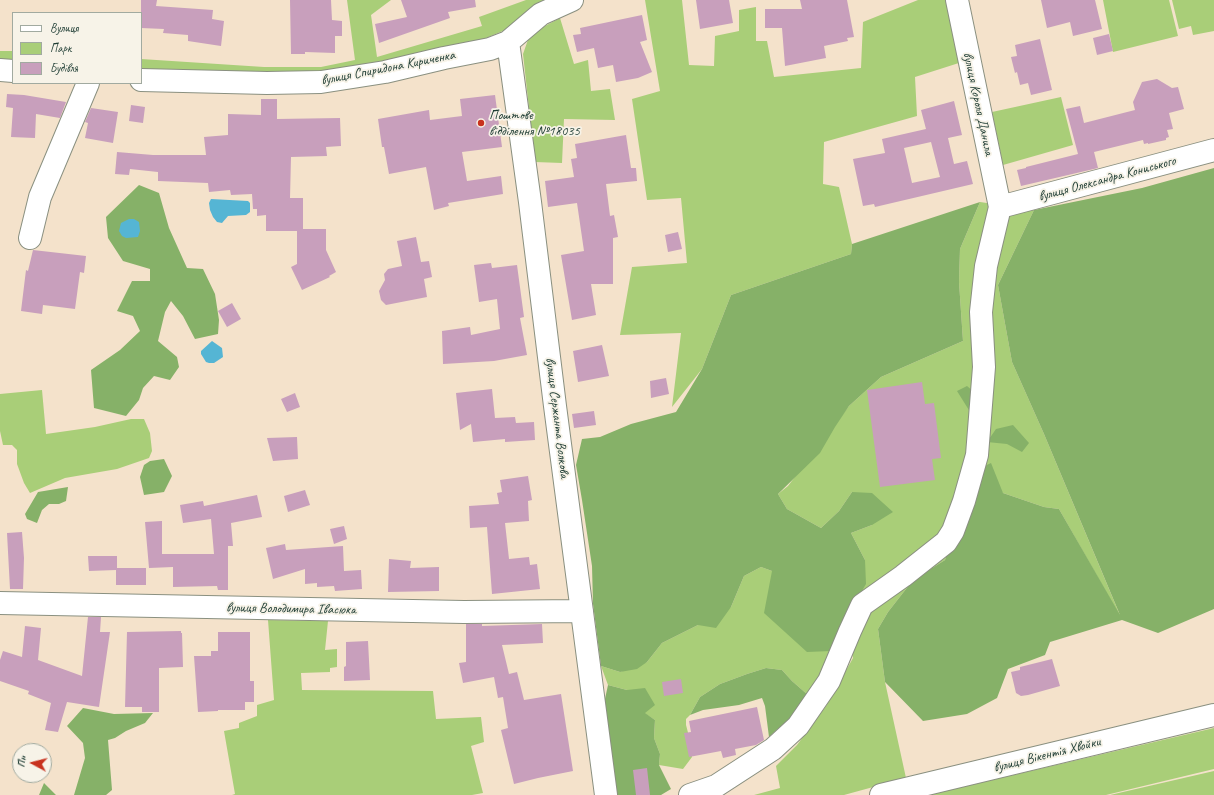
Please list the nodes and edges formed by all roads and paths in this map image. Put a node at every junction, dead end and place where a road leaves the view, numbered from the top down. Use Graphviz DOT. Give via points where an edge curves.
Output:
graph roads {
  1 [pos="572,0"];
  2 [pos="957,0"];
  3 [pos="508,42"];
  4 [pos="0,70"];
  5 [pos="12,71"];
  6 [pos="142,80"];
  7 [pos="88,84"];
  8 [pos="1214,150"];
  9 [pos="1000,207"];
  10 [pos="30,238"];
  11 [pos="0,602"];
  12 [pos="582,611"];
  13 [pos="1214,715"];
  14 [pos="606,795"];
  15 [pos="690,795"];
  16 [pos="881,795"];
  1 -- 3 [label="street, вулиця Спиридона Кириченка" via="541,14"];
  2 -- 9 [label="street, вулиця Короля Данила"];
  3 -- 6 [label="street, вулиця Спиридона Кириченка" via="490,49 384,72 321,82"];
  3 -- 12 [label="street, вулиця Сержанта Волкова"];
  4 -- 5 [label="street"];
  7 -- 10 [label="street" via="40,198"];
  8 -- 9 [label="street, вулиця Олександра Кониського"];
  9 -- 15 [label="street" via="986,266 981,312 984,367 976,455 953,532 946,542 862,605 829,681 798,726 773,750 748,766 716,786"];
  11 -- 12 [label="street, вулиця Володимира Івасюка" via="464,612"];
  12 -- 14 [label="street, вулиця Сержанта Волкова"];
  13 -- 16 [label="street, вулиця Вікентія Хвойки"];
}
